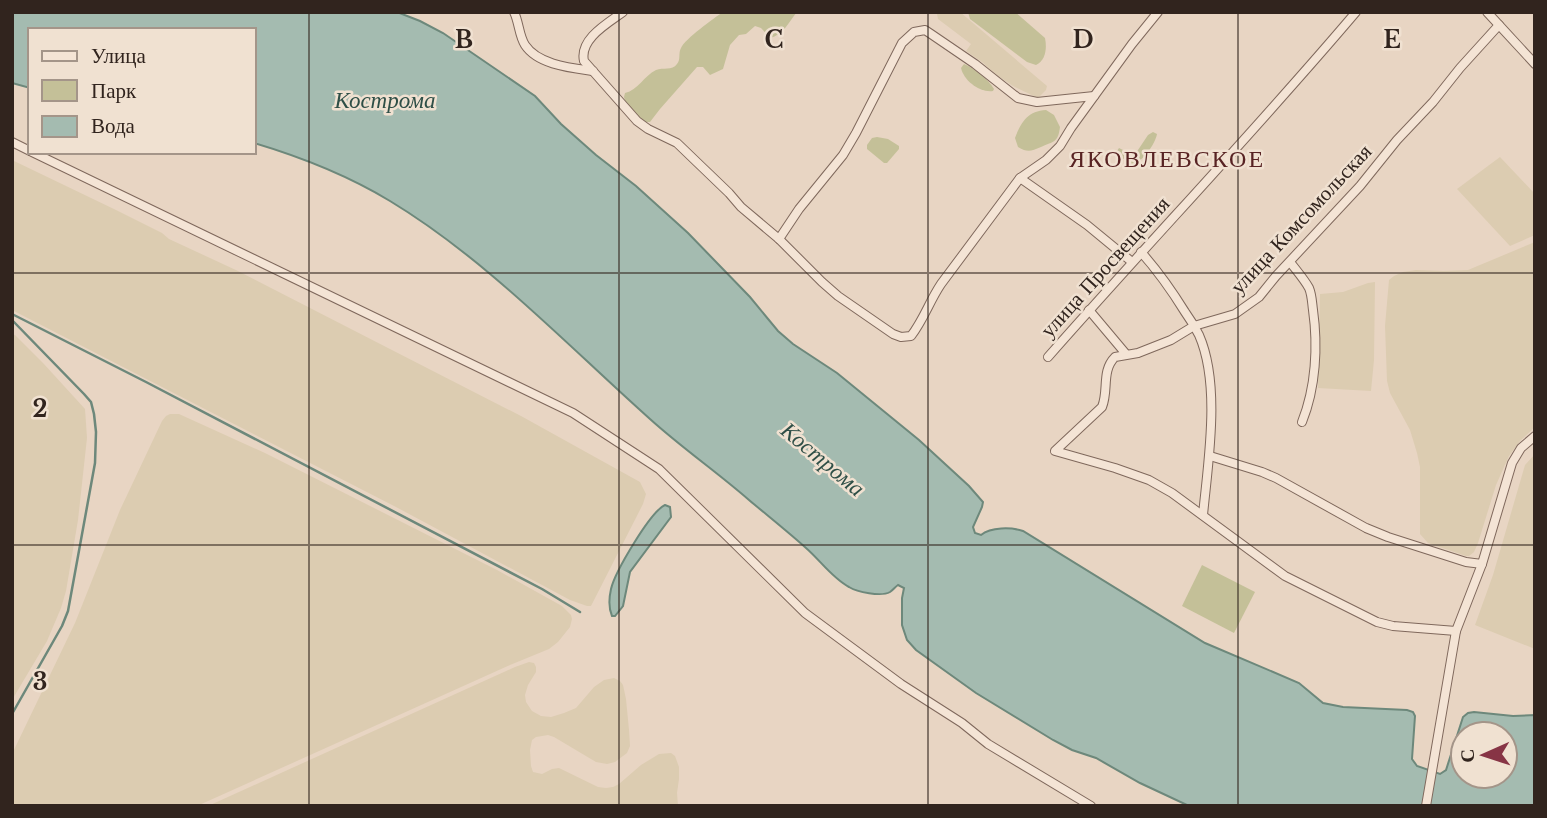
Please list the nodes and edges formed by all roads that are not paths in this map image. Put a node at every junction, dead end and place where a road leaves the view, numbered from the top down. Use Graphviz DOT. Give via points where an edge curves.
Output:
graph roads {
  1 [pos="514,12"];
  2 [pos="623,12"];
  3 [pos="1158,12"];
  4 [pos="1356,12"];
  5 [pos="1487,12"];
  6 [pos="1499,25"];
  7 [pos="1535,64"];
  8 [pos="593,71"];
  9 [pos="1094,96"];
  10 [pos="12,142"];
  11 [pos="28,150"];
  12 [pos="35,154"];
  13 [pos="1020,178"];
  14 [pos="779,240"];
  15 [pos="1141,252"];
  16 [pos="1132,262"];
  17 [pos="1290,262"];
  18 [pos="1089,310"];
  19 [pos="1194,326"];
  20 [pos="1125,355"];
  21 [pos="1048,357"];
  22 [pos="1302,422"];
  23 [pos="1535,436"];
  24 [pos="1210,456"];
  25 [pos="1203,515"];
  26 [pos="1482,564"];
  27 [pos="1456,631"];
  28 [pos="1091,806"];
  29 [pos="1426,806"];
  1 -- 8 [label="street" via="523,42 536,54 562,66"];
  2 -- 8 [label="street" via="585,47 584,61"];
  3 -- 9 [label="street"];
  4 -- 15 [label="street, улица Просвещения"];
  5 -- 6 [label="street"];
  6 -- 7 [label="street"];
  6 -- 17 [label="street, улица Комсомольская"];
  8 -- 14 [label="street" via="637,121 677,143"];
  9 -- 13 [label="street" via="1060,146"];
  9 -- 14 [label="street" via="1037,102 1017,98 925,30 914,32 902,43 842,155"];
  10 -- 11 [label="street"];
  12 -- 28 [label="street" via="573,413 659,469 805,612 988,744"];
  13 -- 14 [label="street" via="940,284 921,322 906,338 886,330 838,296"];
  13 -- 16 [label="street"];
  15 -- 16 [label="street, улица Просвещения"];
  15 -- 19 [label="street"];
  16 -- 18 [label="street, улица Просвещения"];
  17 -- 19 [label="street, улица Комсомольская" via="1259,297 1235,314"];
  17 -- 22 [label="street" via="1309,288 1315,330 1313,379"];
  18 -- 20 [label="street"];
  18 -- 21 [label="street, улица Просвещения"];
  19 -- 20 [label="street, улица Комсомольская" via="1171,340"];
  19 -- 24 [label="street" via="1211,387"];
  20 -- 25 [label="street" via="1115,357 1108,367 1102,407 1055,451 1149,480"];
  23 -- 26 [label="street" via="1512,463"];
  24 -- 25 [label="street"];
  24 -- 26 [label="street" via="1276,478 1388,537"];
  25 -- 27 [label="street" via="1285,576 1377,622"];
  26 -- 27 [label="street"];
  27 -- 29 [label="street"];
}
